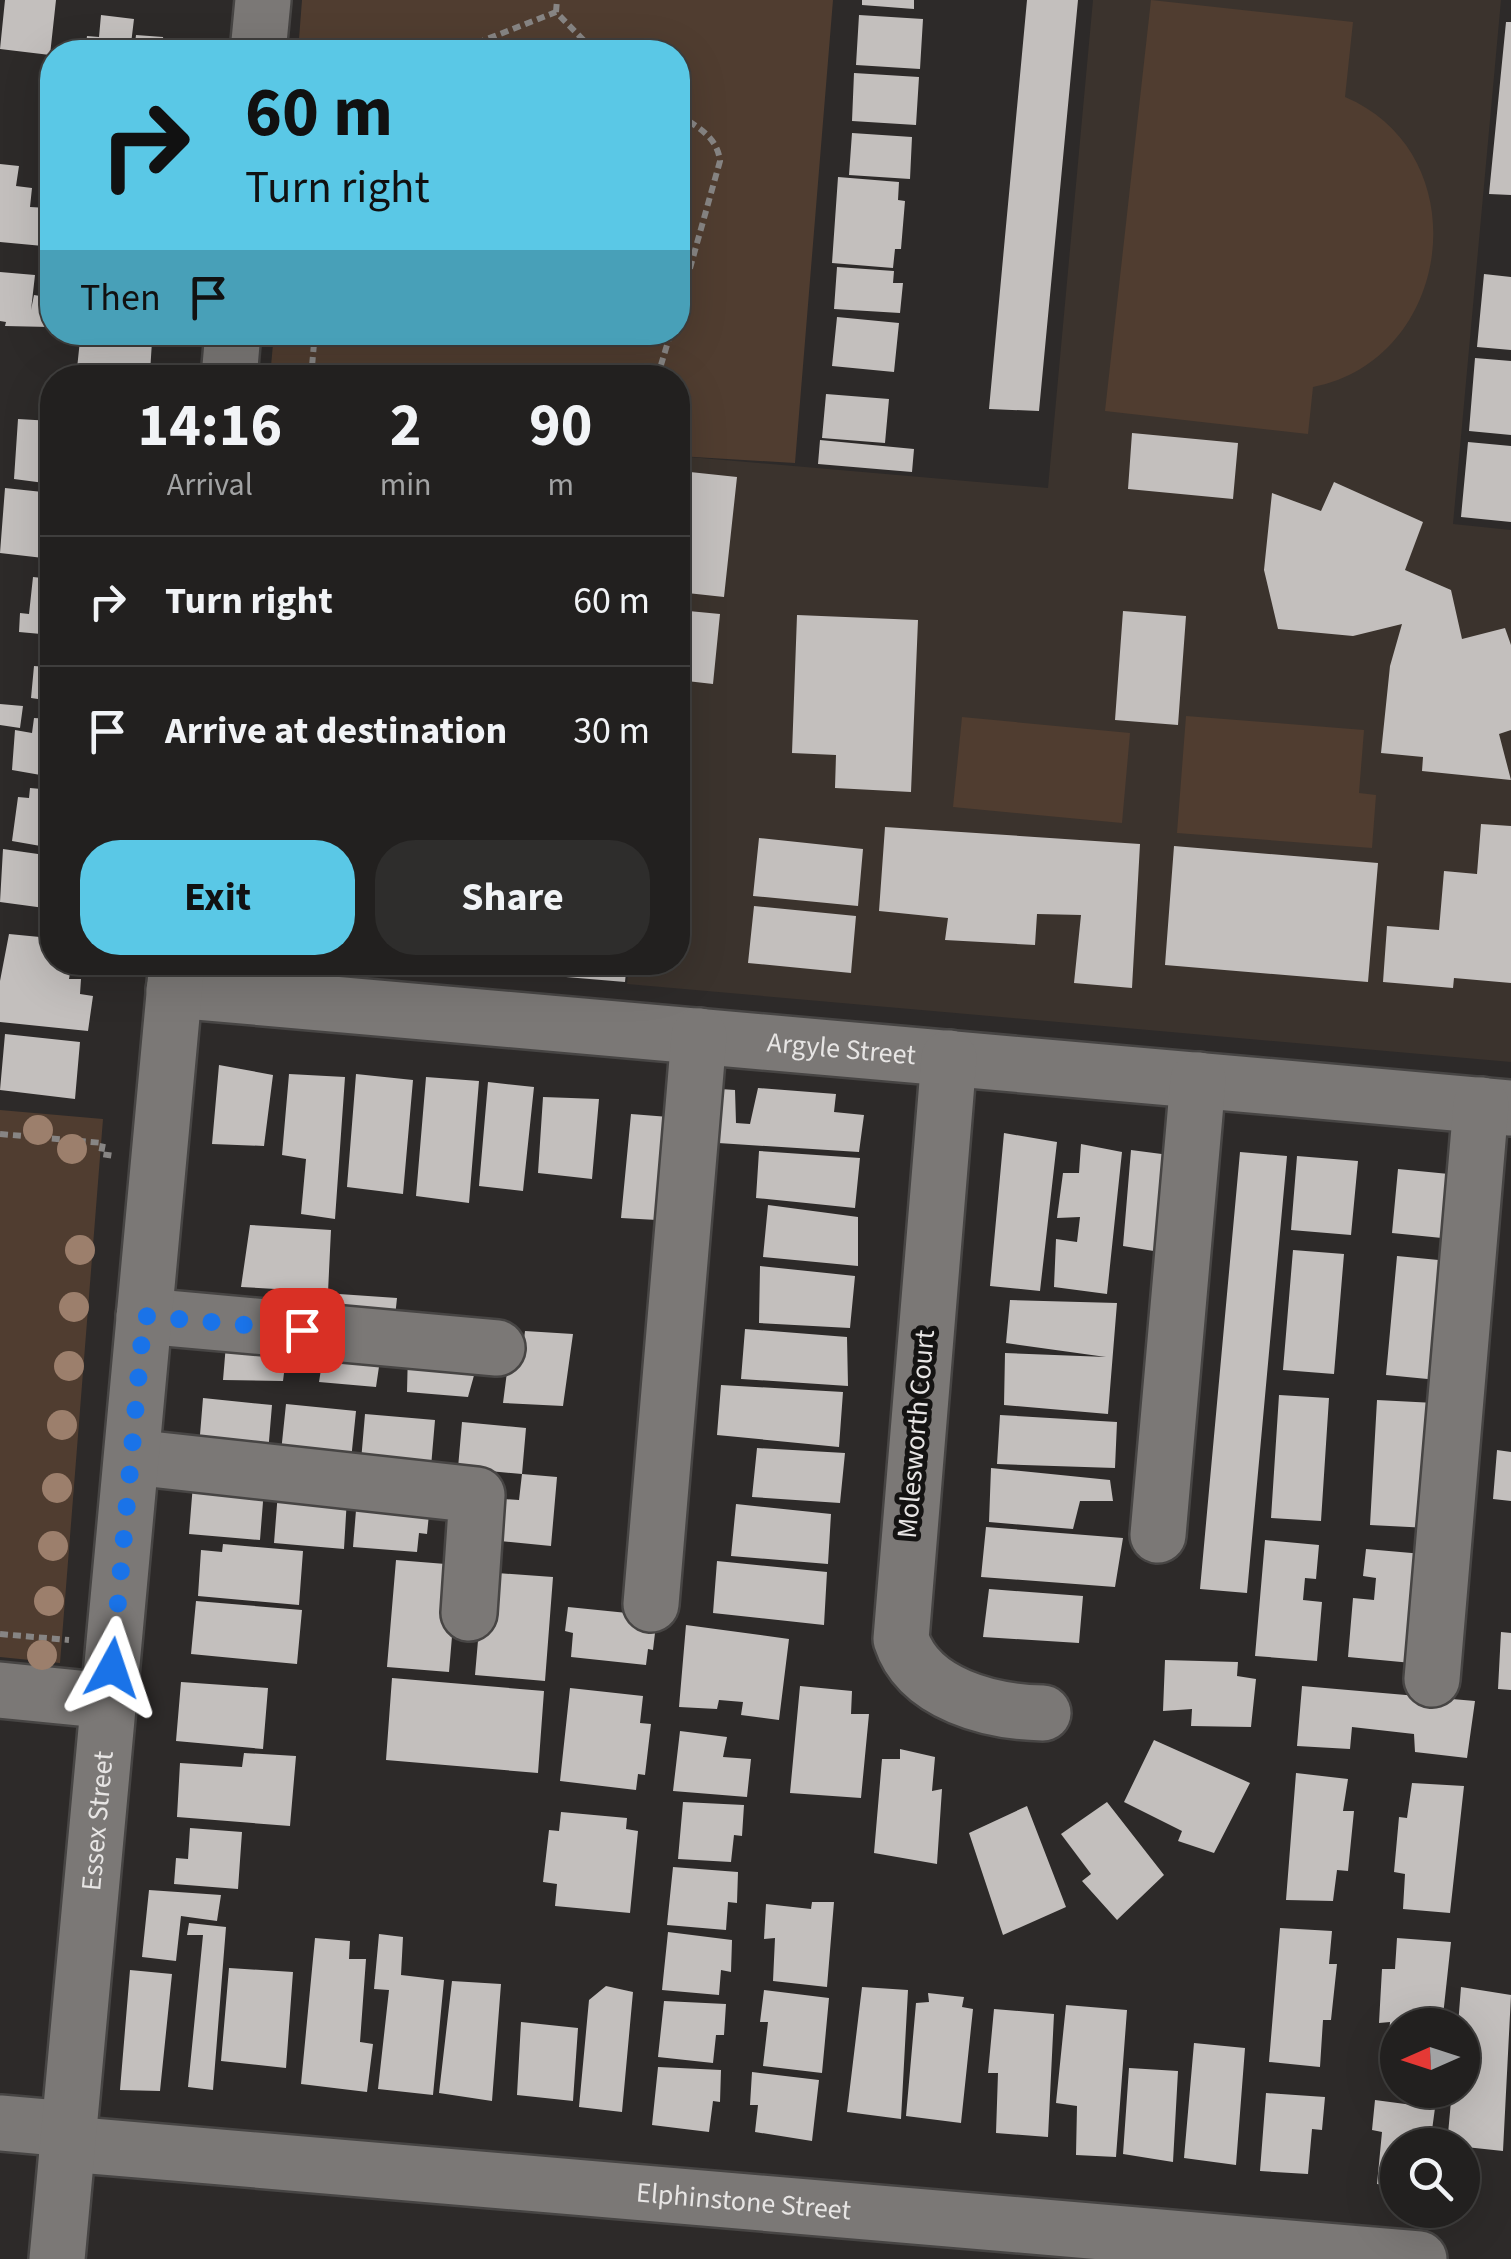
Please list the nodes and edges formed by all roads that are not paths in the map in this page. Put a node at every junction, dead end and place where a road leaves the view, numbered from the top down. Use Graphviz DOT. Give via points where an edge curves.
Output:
graph roads {
  1 [pos="263,0"];
  2 [pos="259,40"];
  3 [pos="176,976"];
  4 [pos="699,1036"];
  5 [pos="949,1058"];
  6 [pos="1198,1080"];
  7 [pos="1496,1106"];
  8 [pos="144,1316"];
  9 [pos="496,1348"];
  10 [pos="132,1457"];
  11 [pos="1158,1535"];
  12 [pos="651,1604"];
  13 [pos="469,1613"];
  14 [pos="1432,1679"];
  15 [pos="0,1690"];
  16 [pos="109,1702"];
  17 [pos="1043,1714"];
  18 [pos="0,2123"];
  19 [pos="69,2137"];
  20 [pos="942,2239"];
  21 [pos="57,2259"];
  22 [pos="1418,2259"];
  1 -- 2 [label="street"];
  3 -- 4 [label="street, Argyle Street"];
  3 -- 8 [label="street, Essex Street"];
  4 -- 5 [label="street, Argyle Street"];
  4 -- 12 [label="street"];
  5 -- 6 [label="street, Argyle Street"];
  5 -- 17 [label="street, Molesworth Court" via="901,1639 917,1668 976,1705"];
  6 -- 7 [label="street, Argyle Street"];
  6 -- 11 [label="street"];
  7 -- 14 [label="street"];
  8 -- 9 [label="street"];
  8 -- 10 [label="street, Essex Street"];
  10 -- 13 [label="street" via="477,1495"];
  10 -- 16 [label="street, Essex Street"];
  15 -- 16 [label="street"];
  16 -- 19 [label="street, Essex Street"];
  18 -- 19 [label="street, Elphinstone Street"];
  19 -- 20 [label="street, Elphinstone Street"];
  19 -- 21 [label="street, Essex Street"];
  20 -- 22 [label="street, Elphinstone Street"];
}
